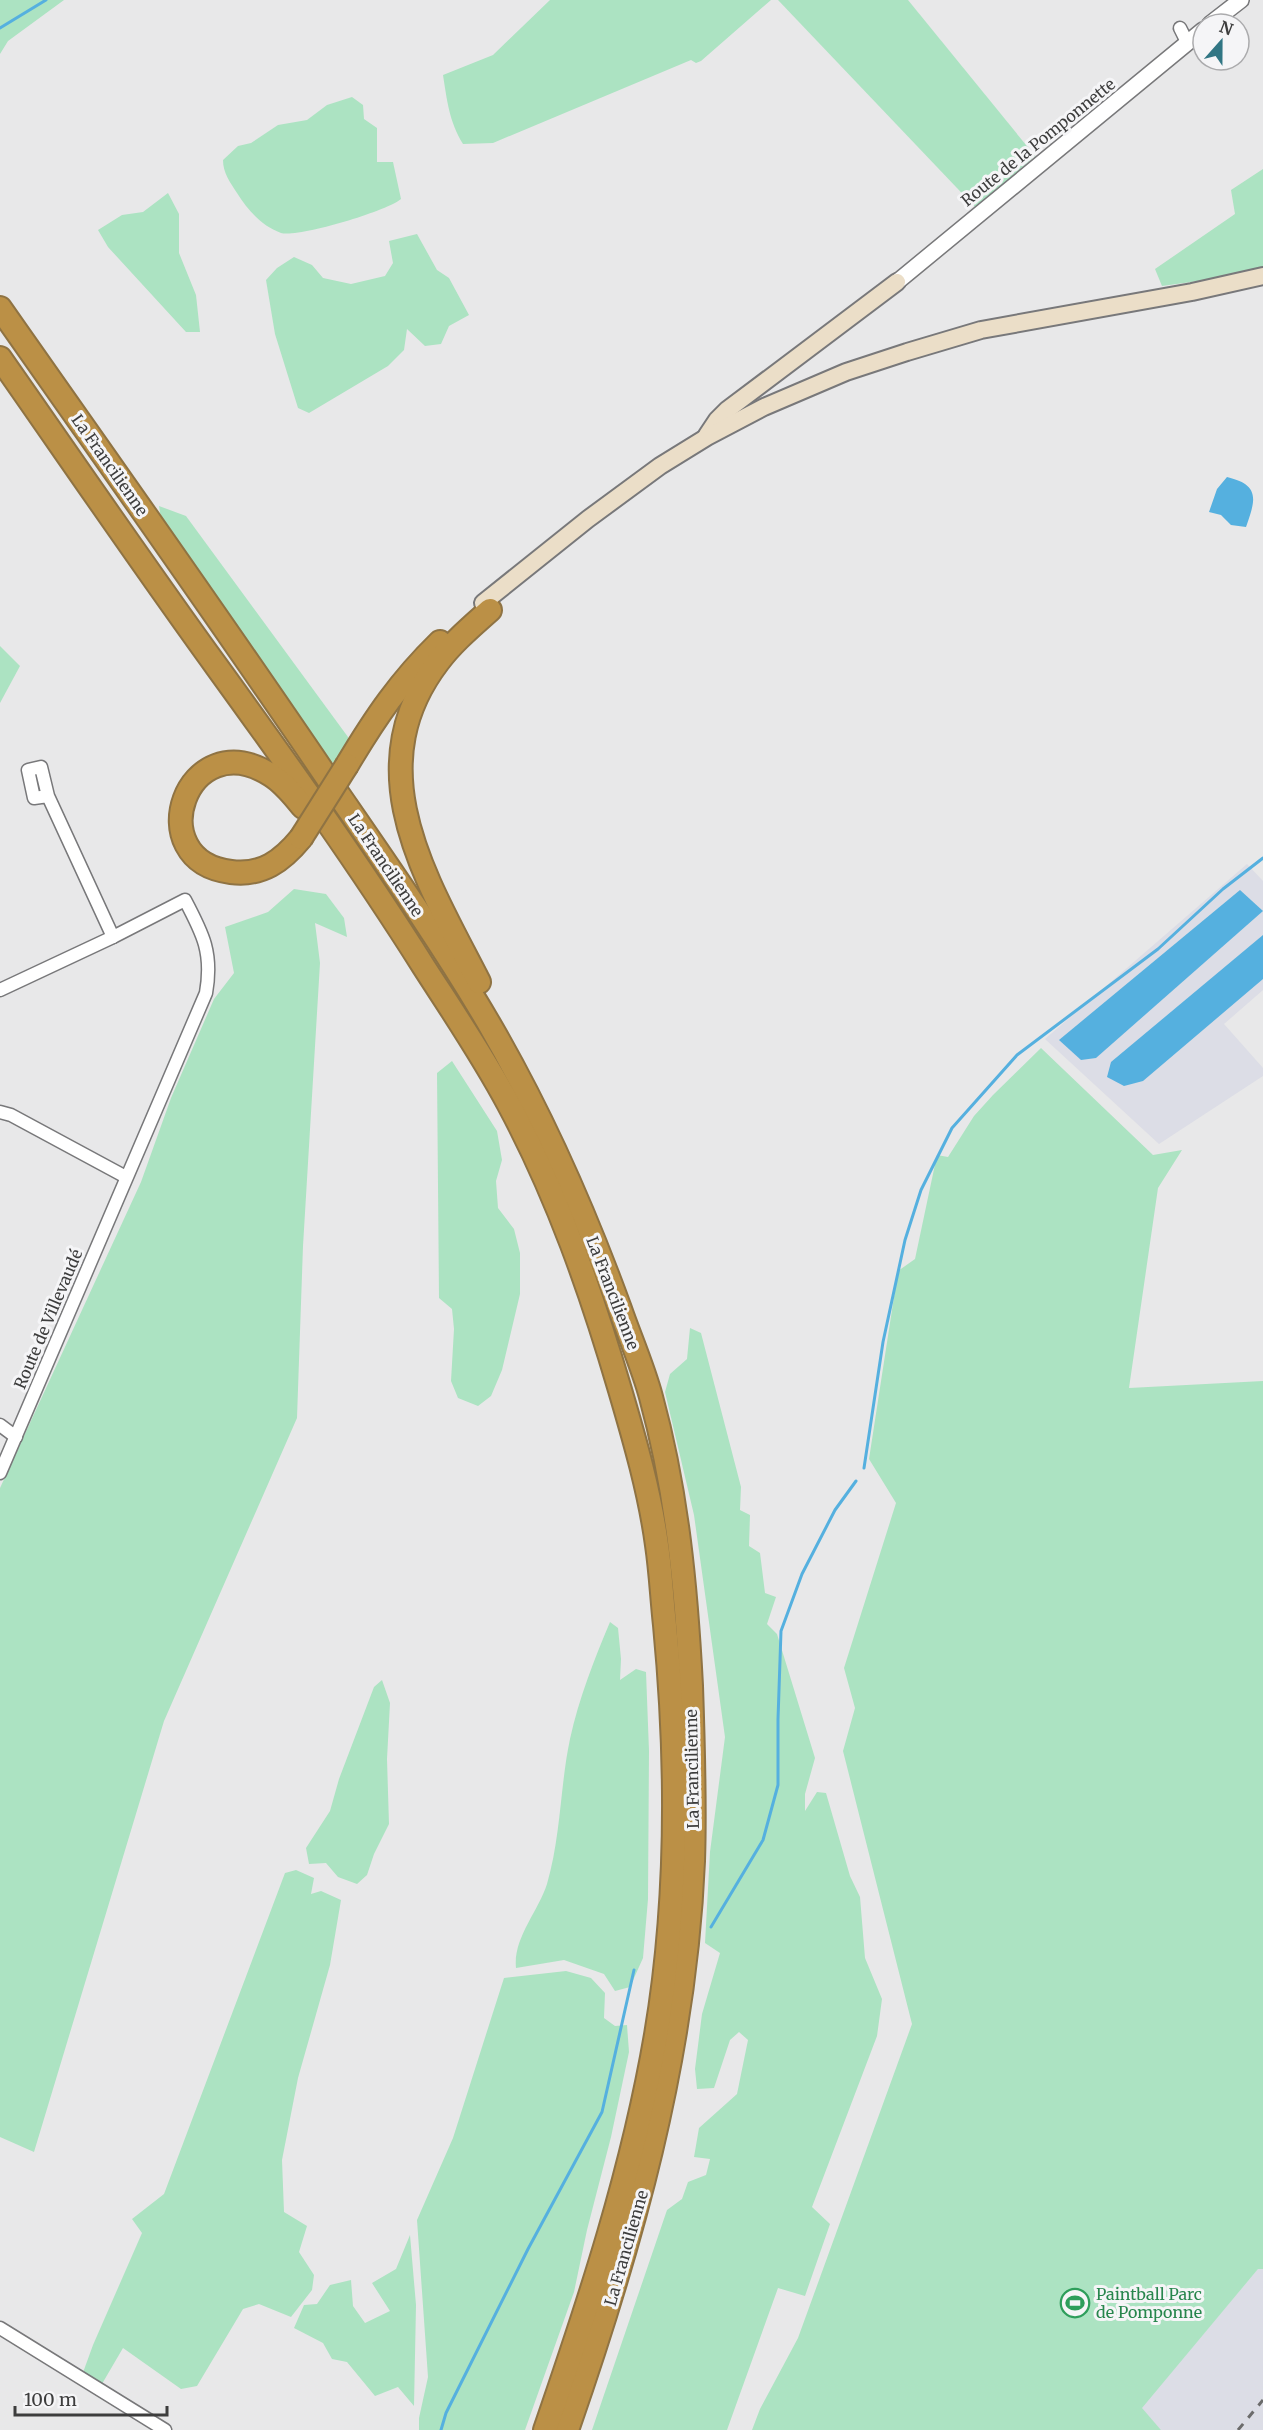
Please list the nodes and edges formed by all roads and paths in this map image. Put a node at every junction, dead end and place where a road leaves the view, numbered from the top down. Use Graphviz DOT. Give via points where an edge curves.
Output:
graph roads {
  1 [pos="1241,0"];
  2 [pos="1226,12"];
  3 [pos="1180,28"];
  4 [pos="1191,39"];
  5 [pos="1187,42"];
  6 [pos="1263,276"];
  7 [pos="897,282"];
  8 [pos="1263,285"];
  9 [pos="1192,292"];
  10 [pos="0,308"];
  11 [pos="0,358"];
  12 [pos="805,389"];
  13 [pos="707,437"];
  14 [pos="486,606"];
  15 [pos="48,796"];
  16 [pos="330,822"];
  17 [pos="113,937"];
  18 [pos="0,990"];
  19 [pos="511,1065"];
  20 [pos="0,1112"];
  21 [pos="126,1177"];
  22 [pos="0,1425"];
  23 [pos="16,1437"];
  24 [pos="0,1473"];
  25 [pos="0,2328"];
  26 [pos="165,2430"];
  27 [pos="545,2430"];
  28 [pos="567,2430"];
  1 -- 2 [label="street"];
  3 -- 5 [label="street"];
  4 -- 5 [label="street, Route de la Pomponnette"];
  5 -- 7 [label="street, Route de la Pomponnette"];
  6 -- 9 [label="main road"];
  7 -- 13 [label="main road" via="727,410"];
  8 -- 9 [label="main road"];
  9 -- 12 [label="main road" via="981,330"];
  10 -- 19 [label="highway, La Francilienne" via="286,716 468,988"];
  11 -- 16 [label="highway, La Francilienne"];
  12 -- 13 [label="main road"];
  12 -- 14 [label="main road" via="663,474"];
  13 -- 14 [label="main road" via="660,465 588,519"];
  14 -- 16 [label="highway, bridge" via="419,662 399,686 380,711 347,765 301,838 287,855 266,869 239,873 213,868 185,842 180,820 183,799 195,780 206,771 234,763 273,776 307,812"];
  14 -- 19 [label="highway" via="438,662 415,700 401,742 400,783 412,844 512,1045"];
  15 -- 17 [label="street"];
  16 -- 27 [label="highway, La Francilienne" via="462,1026 508,1104 548,1187 576,1253 607,1345 634,1439 657,1543 672,1718 675,1833 658,2021 632,2148 602,2262"];
  17 -- 18 [label="street"];
  17 -- 21 [label="street, Route de Villevaudé" via="185,900 209,955 206,993"];
  19 -- 28 [label="highway, La Francilienne" via="574,1192 650,1393 675,1506 687,1600 693,1860 669,2069 621,2268"];
  20 -- 21 [label="street"];
  21 -- 23 [label="street, Route de Villevaudé"];
  22 -- 23 [label="street"];
  23 -- 24 [label="street, Route de Villevaudé"];
  25 -- 26 [label="street"];
}
